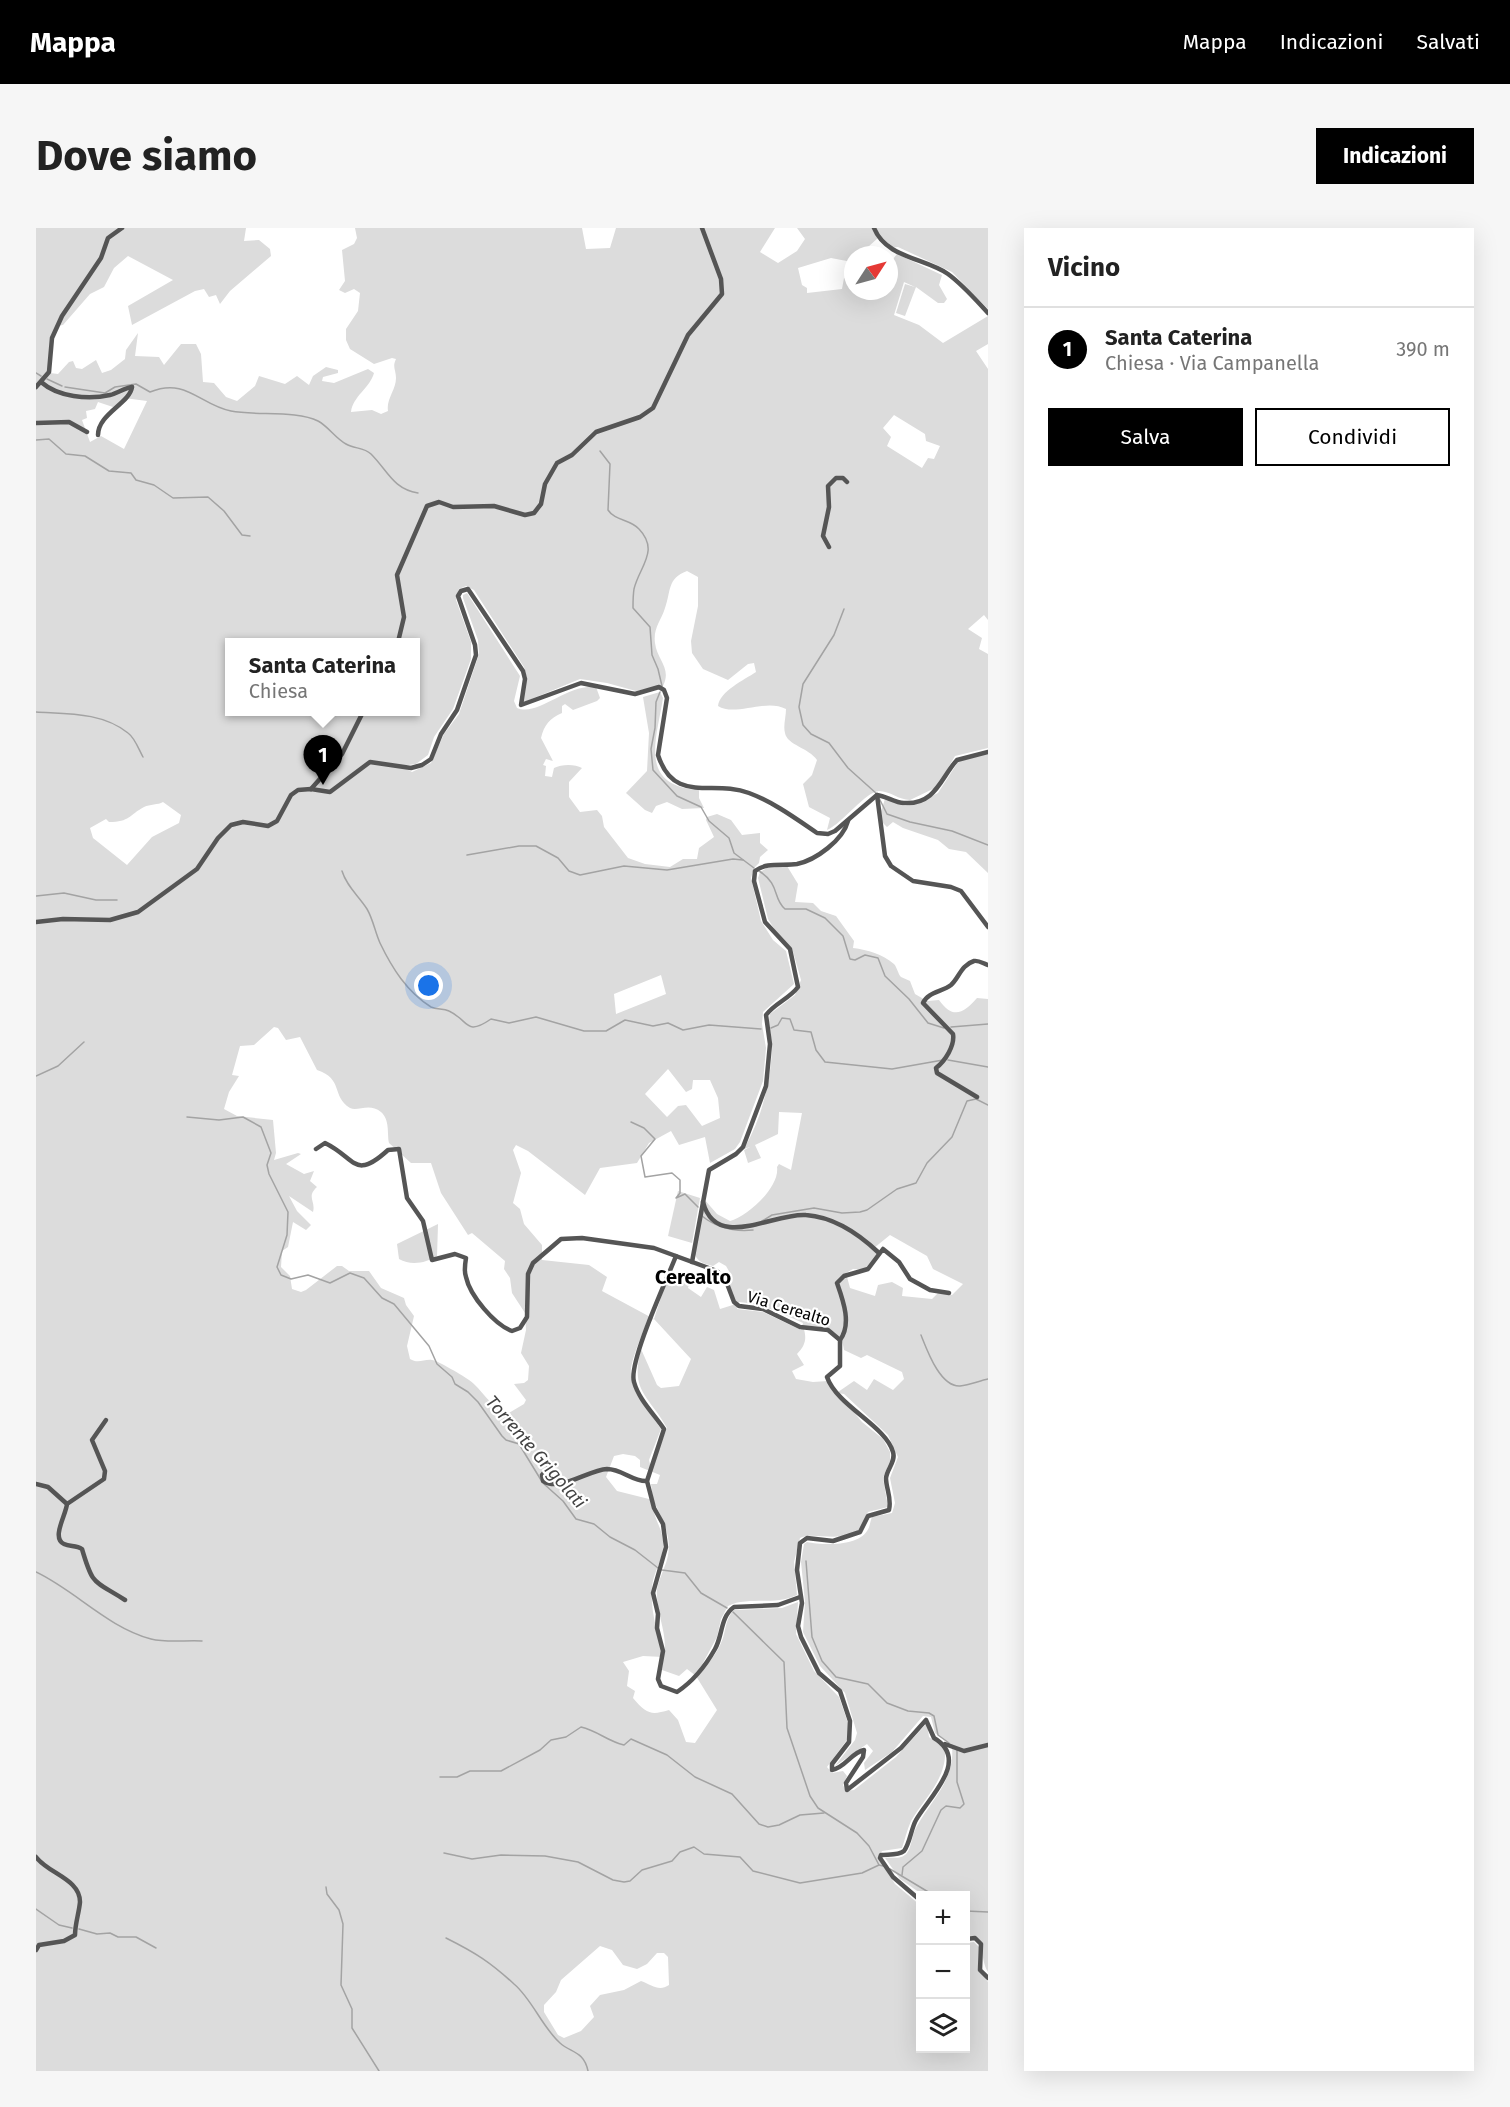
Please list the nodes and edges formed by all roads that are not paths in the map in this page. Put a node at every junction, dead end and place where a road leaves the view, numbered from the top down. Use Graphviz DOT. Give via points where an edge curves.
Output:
graph roads {
  1 [pos="122,228"];
  2 [pos="702,228"];
  3 [pos="874,228"];
  4 [pos="988,313"];
  5 [pos="41,382"];
  6 [pos="36,387"];
  7 [pos="36,423"];
  8 [pos="87,432"];
  9 [pos="98,435"];
  10 [pos="847,482"];
  11 [pos="829,547"];
  12 [pos="399,638"];
  13 [pos="361,716"];
  14 [pos="988,752"];
  15 [pos="311,789"];
  16 [pos="878,796"];
  17 [pos="848,821"];
  18 [pos="36,922"];
  19 [pos="988,927"];
  20 [pos="988,965"];
  21 [pos="977,1097"];
  22 [pos="316,1149"];
  23 [pos="702,1199"];
  24 [pos="879,1253"];
  25 [pos="676,1256"];
  26 [pos="692,1262"];
  27 [pos="949,1293"];
  28 [pos="840,1340"];
  29 [pos="106,1420"];
  30 [pos="550,1466"];
  31 [pos="648,1481"];
  32 [pos="36,1484"];
  33 [pos="67,1504"];
  34 [pos="800,1597"];
  35 [pos="125,1600"];
  36 [pos="945,1744"];
  37 [pos="988,1745"];
  38 [pos="36,1857"];
  39 [pos="916,1896"];
  40 [pos="970,1939"];
  41 [pos="36,1950"];
  42 [pos="988,1978"];
  1 -- 5 [label="street" via="108,238 101,258 62,316 52,338 49,372"];
  2 -- 12 [label="street" via="721,279 722,294 688,334 653,408 640,417 596,432 557,464 544,484 541,504 534,513 525,515 494,506 453,507 439,502 427,506 398,575 405,617"];
  3 -- 4 [label="street" via="892,249 953,278"];
  5 -- 6 [label="street"];
  5 -- 9 [label="street" via="49,389 76,396 106,396 132,387 131,394 112,409 98,428"];
  7 -- 8 [label="street" via="69,422"];
  10 -- 11 [label="street" via="836,478 828,486 829,507 823,536"];
  13 -- 15 [label="street" via="342,754"];
  14 -- 16 [label="street" via="957,760 940,787 923,798 904,803"];
  15 -- 17 [label="street" via="337,789 370,762 411,768 431,759 457,710 476,655 458,596 468,589 523,671 520,705 581,683 635,694 659,687 667,695 658,756 677,784 752,794 817,833 828,834"];
  15 -- 18 [label="street" via="294,792 277,821 268,826 243,822 231,825 197,869 138,912 102,921"];
  16 -- 17 [label="street"];
  16 -- 19 [label="street" via="885,856 891,866 913,882 961,891"];
  17 -- 23 [label="street" via="843,834 815,855 800,863 761,866 755,871 765,922 790,949 798,987 766,1016 770,1044 766,1086 743,1147 709,1170"];
  20 -- 21 [label="street" via="971,963 952,984 926,997 923,1003 953,1034 937,1073"];
  22 -- 25 [label="street, Via Cerealto" via="325,1143 356,1164 367,1165 388,1150 399,1149 407,1198 423,1221 432,1260 455,1254 466,1258 466,1277 473,1293 503,1328 512,1331 520,1328 527,1317 527,1283 533,1263 561,1239 641,1245"];
  23 -- 24 [label="street" via="708,1214 729,1227 748,1227 789,1214 821,1217"];
  23 -- 26 [label="street"];
  24 -- 27 [label="street" via="887,1251 910,1279 930,1290"];
  24 -- 28 [label="street" via="868,1269 844,1276 837,1283 846,1321"];
  25 -- 26 [label="street, Via Cerealto"];
  25 -- 31 [label="street" via="633,1365 638,1392 664,1429"];
  26 -- 28 [label="street, Via Cerealto" via="721,1274 739,1306 763,1310 800,1327 828,1330"];
  28 -- 34 [label="street, Via Cerealto" via="840,1366 829,1373 829,1384 888,1439 894,1459 886,1479 891,1502 889,1510 872,1513 860,1532 833,1541 807,1538 800,1543"];
  29 -- 33 [label="street" via="92,1440 105,1472 104,1479"];
  30 -- 31 [label="street" via="542,1475 543,1481 554,1485 608,1469 633,1480"];
  31 -- 34 [label="street" via="654,1508 663,1524 666,1547 653,1593 663,1651 658,1679 661,1686 677,1692 690,1682 715,1649 724,1619 734,1607 778,1605"];
  32 -- 33 [label="street" via="48,1487"];
  33 -- 35 [label="street" via="58,1540 82,1549 96,1584"];
  34 -- 36 [label="street" via="801,1638 813,1664 840,1691 850,1721 849,1742 832,1764 832,1770 842,1767 862,1749 865,1753 846,1783 847,1790 902,1748 926,1720 934,1738"];
  36 -- 37 [label="street" via="964,1751"];
  36 -- 39 [label="street" via="947,1770 913,1825 905,1849 880,1858 892,1877"];
  38 -- 41 [label="street" via="52,1873 73,1884 79,1891 80,1904 75,1935 39,1945"];
  40 -- 42 [label="street" via="981,1944 980,1970"];
}
